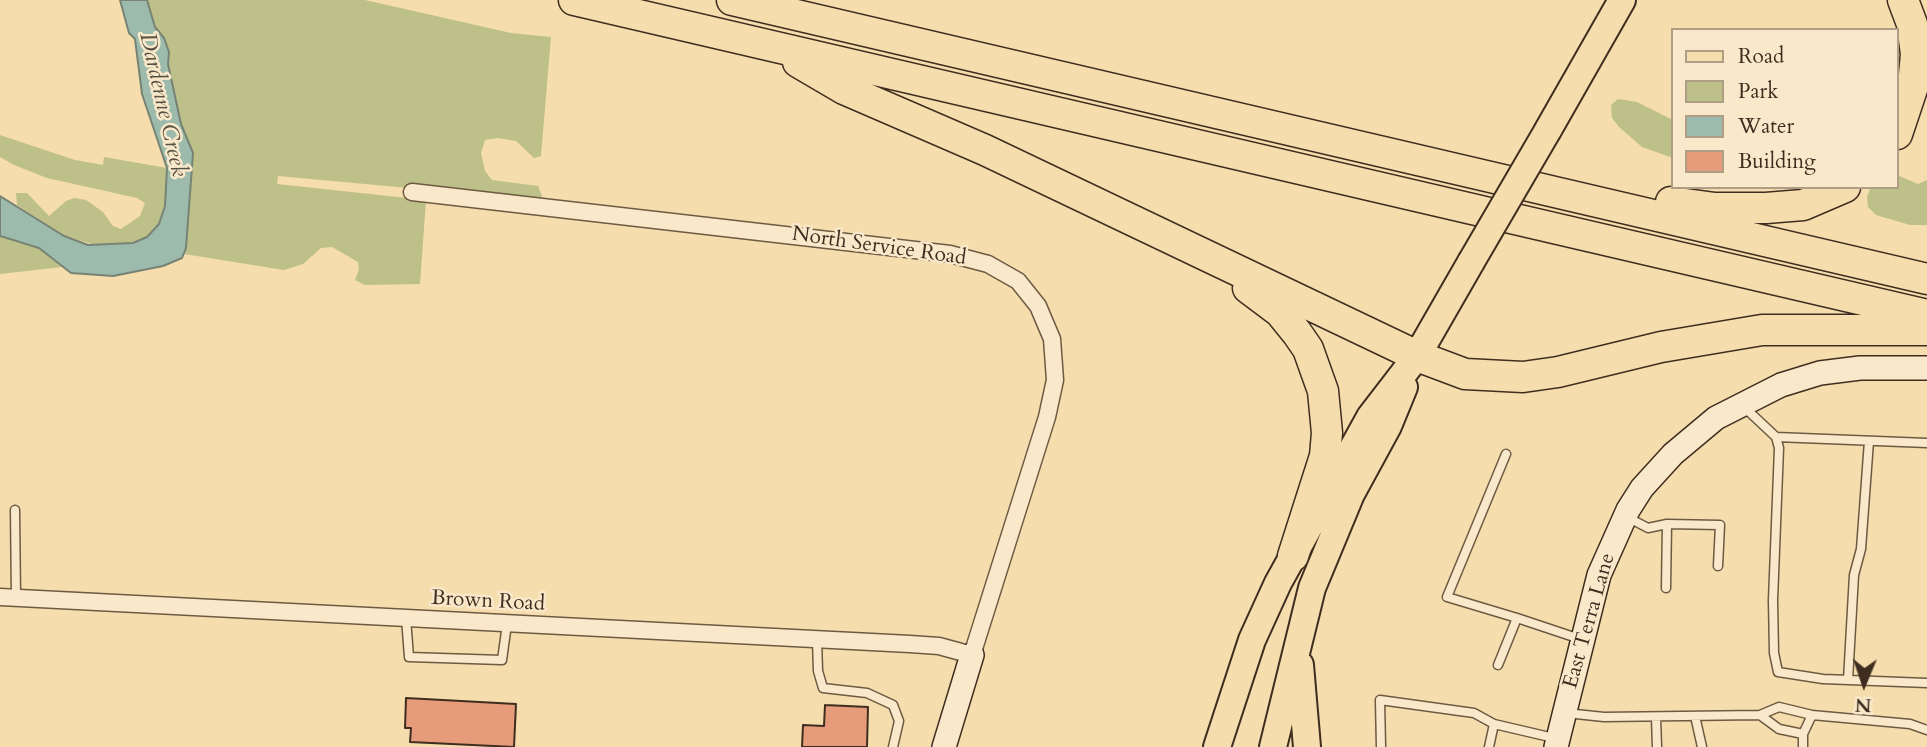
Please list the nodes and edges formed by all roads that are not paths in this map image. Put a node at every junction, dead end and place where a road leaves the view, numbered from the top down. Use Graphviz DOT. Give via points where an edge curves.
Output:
graph roads {
  1 [pos="574,0"];
  2 [pos="732,0"];
  3 [pos="1622,0"];
  4 [pos="1903,0"];
  5 [pos="774,48"];
  6 [pos="1899,128"];
  7 [pos="1840,189"];
  8 [pos="412,192"];
  9 [pos="1562,194"];
  10 [pos="1195,248"];
  11 [pos="1927,279"];
  12 [pos="1927,315"];
  13 [pos="1927,330"];
  14 [pos="1417,356"];
  15 [pos="1927,368"];
  16 [pos="1740,403"];
  17 [pos="1776,437"];
  18 [pos="1869,441"];
  19 [pos="1927,443"];
  20 [pos="1506,454"];
  21 [pos="15,510"];
  22 [pos="1625,516"];
  23 [pos="1667,524"];
  24 [pos="1293,556"];
  25 [pos="1718,566"];
  26 [pos="1666,588"];
  27 [pos="8,597"];
  28 [pos="406,618"];
  29 [pos="1517,618"];
  30 [pos="507,624"];
  31 [pos="1298,638"];
  32 [pos="817,640"];
  33 [pos="1583,640"];
  34 [pos="972,655"];
  35 [pos="1498,665"];
  36 [pos="1848,680"];
  37 [pos="1927,683"];
  38 [pos="1563,713"];
  39 [pos="1760,715"];
  40 [pos="1812,715"];
  41 [pos="1695,716"];
  42 [pos="1656,717"];
  43 [pos="1494,724"];
  44 [pos="1927,730"];
  45 [pos="1802,734"];
  46 [pos="1556,743"];
  47 [pos="893,747"];
  48 [pos="944,747"];
  49 [pos="1217,747"];
  50 [pos="1273,747"];
  51 [pos="1307,747"];
  52 [pos="1381,747"];
  53 [pos="1489,747"];
  54 [pos="1657,747"];
  55 [pos="1702,747"];
  56 [pos="1803,747"];
  1 -- 5 [label="highway"];
  2 -- 9 [label="highway"];
  3 -- 14 [label="main road, bridge"];
  4 -- 6 [label="highway" via="1916,54 1913,86"];
  5 -- 10 [label="highway" via="844,89"];
  5 -- 12 [label="highway"];
  7 -- 9 [label="highway" via="1803,205 1766,208 1715,208 1615,192"];
  8 -- 34 [label="street, North Service Road" via="950,254 988,264 1018,281 1038,306 1052,339 1055,380"];
  9 -- 11 [label="highway"];
  10 -- 14 [label="highway"];
  10 -- 24 [label="highway" via="1280,312 1308,349 1318,373 1326,413 1325,456"];
  13 -- 14 [label="highway" via="1762,330 1523,377 1465,374"];
  14 -- 24 [label="main road" via="1370,417"];
  14 -- 31 [label="main road" via="1388,426 1330,540"];
  15 -- 16 [label="street, East Terra Lane" via="1892,366 1820,373"];
  16 -- 17 [label="lane"];
  16 -- 22 [label="street, East Terra Lane" via="1673,454 1642,488"];
  17 -- 18 [label="lane"];
  17 -- 36 [label="lane" via="1780,468 1773,600 1775,665 1787,675"];
  18 -- 19 [label="lane"];
  18 -- 36 [label="lane"];
  20 -- 29 [label="lane" via="1447,597"];
  21 -- 27 [label="lane"];
  22 -- 23 [label="lane" via="1647,528"];
  22 -- 33 [label="street, East Terra Lane" via="1599,575"];
  23 -- 25 [label="lane" via="1720,525"];
  23 -- 26 [label="lane"];
  24 -- 49 [label="main road" via="1252,640"];
  27 -- 28 [label="street, Brown Road"];
  28 -- 30 [label="street, Brown Road"];
  28 -- 30 [label="lane" via="409,657 502,660"];
  29 -- 33 [label="lane"];
  29 -- 35 [label="lane"];
  30 -- 32 [label="street, Brown Road"];
  31 -- 50 [label="main road"];
  31 -- 51 [label="main road"];
  32 -- 34 [label="street, Brown Road" via="939,646"];
  32 -- 47 [label="lane" via="823,688 867,693 893,705 899,721"];
  33 -- 38 [label="street, East Terra Lane"];
  34 -- 48 [label="street, North Service Road"];
  36 -- 37 [label="lane"];
  38 -- 42 [label="lane"];
  38 -- 46 [label="street, East Terra Lane"];
  39 -- 40 [label="lane" via="1779,707"];
  39 -- 41 [label="lane"];
  39 -- 45 [label="lane" via="1779,729"];
  40 -- 44 [label="lane" via="1910,724"];
  40 -- 45 [label="lane"];
  41 -- 42 [label="lane"];
  41 -- 55 [label="lane"];
  42 -- 54 [label="lane"];
  43 -- 46 [label="lane"];
  43 -- 52 [label="lane" via="1474,713 1380,700"];
  43 -- 53 [label="lane"];
  45 -- 56 [label="lane"];
}
